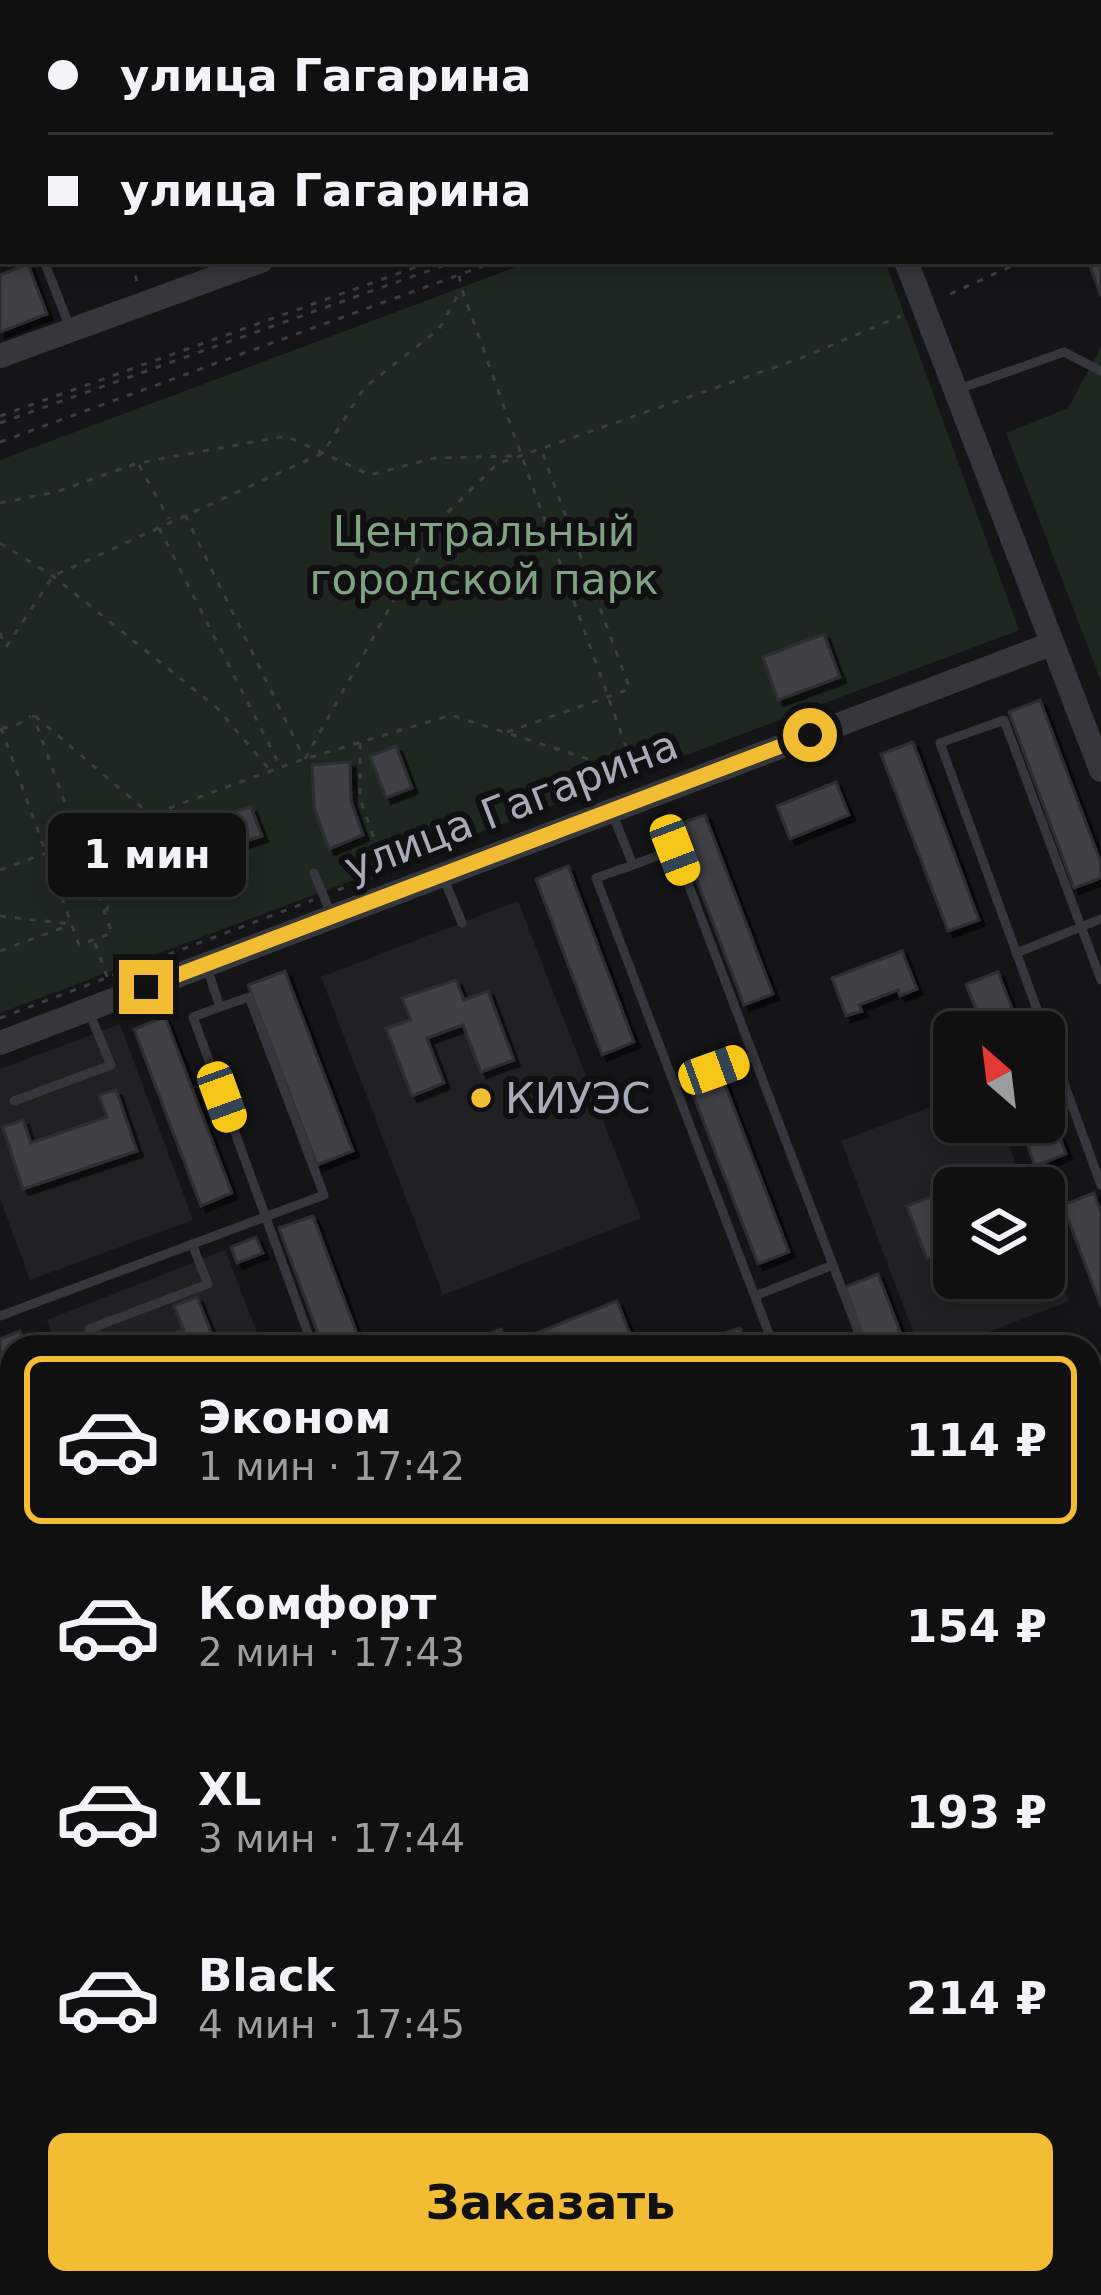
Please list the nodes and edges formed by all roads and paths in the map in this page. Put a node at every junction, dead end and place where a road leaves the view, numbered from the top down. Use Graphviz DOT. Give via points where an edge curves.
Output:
graph roads {
  1 [pos="45,264"];
  2 [pos="132,264"];
  3 [pos="252,264"];
  4 [pos="425,264"];
  5 [pos="449,264"];
  6 [pos="457,264"];
  7 [pos="489,264"];
  8 [pos="907,264"];
  9 [pos="1016,264"];
  10 [pos="459,275"];
  11 [pos="139,286"];
  12 [pos="461,287"];
  13 [pos="950,294"];
  14 [pos="904,314"];
  15 [pos="71,330"];
  16 [pos="0,356"];
  17 [pos="1101,371"];
  18 [pos="954,391"];
  19 [pos="0,416"];
  20 [pos="0,423"];
  21 [pos="0,442"];
  22 [pos="541,449"];
  23 [pos="323,453"];
  24 [pos="521,456"];
  25 [pos="138,463"];
  26 [pos="0,503"];
  27 [pos="184,514"];
  28 [pos="170,521"];
  29 [pos="158,526"];
  30 [pos="0,543"];
  31 [pos="53,576"];
  32 [pos="0,633"];
  33 [pos="1052,644"];
  34 [pos="3,648"];
  35 [pos="609,698"];
  36 [pos="33,715"];
  37 [pos="1,728"];
  38 [pos="505,732"];
  39 [pos="360,742"];
  40 [pos="305,759"];
  41 [pos="281,767"];
  42 [pos="1101,770"];
  43 [pos="271,771"];
  44 [pos="640,786"];
  45 [pos="611,810"];
  46 [pos="153,817"];
  47 [pos="80,842"];
  48 [pos="47,853"];
  49 [pos="633,865"];
  50 [pos="2,868"];
  51 [pos="384,868"];
  52 [pos="314,873"];
  53 [pos="442,874"];
  54 [pos="105,912"];
  55 [pos="0,916"];
  56 [pos="332,916"];
  57 [pos="1101,920"];
  58 [pos="462,922"];
  59 [pos="72,924"];
  60 [pos="1081,928"];
  61 [pos="94,939"];
  62 [pos="0,951"];
  63 [pos="1016,953"];
  64 [pos="206,964"];
  65 [pos="1101,980"];
  66 [pos="116,999"];
  67 [pos="220,1007"];
  68 [pos="88,1010"];
  69 [pos="0,1043"];
  70 [pos="754,1056"];
  71 [pos="675,1085"];
  72 [pos="14,1102"];
  73 [pos="1101,1185"];
  74 [pos="266,1216"];
  75 [pos="192,1244"];
  76 [pos="833,1265"];
  77 [pos="755,1296"];
  78 [pos="0,1316"];
  79 [pos="89,1329"];
  80 [pos="309,1335"];
  81 [pos="770,1335"];
  82 [pos="859,1335"];
  1 -- 15 [label="lane"];
  2 -- 11 [label="path"];
  3 -- 15 [label="street"];
  4 -- 19 [label="path"];
  5 -- 20 [label="path"];
  6 -- 10 [label="path"];
  7 -- 10 [label="path"];
  8 -- 18 [label="street"];
  9 -- 13 [label="path"];
  10 -- 12 [label="path"];
  10 -- 21 [label="path"];
  12 -- 23 [label="path" via="439,329 364,388"];
  12 -- 24 [label="path"];
  14 -- 22 [label="path"];
  15 -- 16 [label="street"];
  17 -- 18 [label="lane" via="1064,352"];
  18 -- 33 [label="street"];
  22 -- 24 [label="path"];
  22 -- 35 [label="path" via="630,689"];
  23 -- 24 [label="path" via="370,475 434,458"];
  23 -- 25 [label="path" via="286,436"];
  23 -- 27 [label="path"];
  24 -- 35 [label="path"];
  24 -- 40 [label="path" via="497,464 448,512"];
  25 -- 26 [label="path"];
  25 -- 28 [label="path"];
  27 -- 28 [label="path"];
  27 -- 40 [label="path"];
  28 -- 29 [label="path"];
  29 -- 31 [label="path"];
  29 -- 41 [label="path"];
  30 -- 31 [label="path"];
  31 -- 34 [label="path"];
  31 -- 43 [label="path" via="217,708"];
  32 -- 34 [label="path"];
  33 -- 42 [label="street"];
  33 -- 44 [label="street, улица Гагарина"];
  35 -- 38 [label="path"];
  35 -- 44 [label="path"];
  36 -- 37 [label="path"];
  36 -- 46 [label="path"];
  36 -- 47 [label="path"];
  37 -- 48 [label="path"];
  38 -- 39 [label="path" via="451,715"];
  38 -- 44 [label="path"];
  39 -- 40 [label="path"];
  39 -- 51 [label="path" via="360,798"];
  40 -- 41 [label="path"];
  41 -- 43 [label="path"];
  43 -- 46 [label="path"];
  44 -- 45 [label="street, улица Гагарина"];
  45 -- 49 [label="lane"];
  45 -- 53 [label="street, улица Гагарина"];
  46 -- 47 [label="path"];
  46 -- 54 [label="path"];
  47 -- 48 [label="path"];
  47 -- 54 [label="path"];
  48 -- 50 [label="path"];
  48 -- 59 [label="path"];
  49 -- 70 [label="lane" via="675,850"];
  49 -- 71 [label="lane" via="596,878"];
  52 -- 56 [label="lane"];
  53 -- 56 [label="street, улица Гагарина"];
  53 -- 58 [label="lane"];
  54 -- 61 [label="path" via="112,933"];
  55 -- 59 [label="path"];
  56 -- 64 [label="street, улица Гагарина"];
  57 -- 60 [label="lane"];
  59 -- 61 [label="path" via="79,945"];
  59 -- 62 [label="path"];
  60 -- 63 [label="lane"];
  60 -- 63 [label="lane" via="1004,719 940,742"];
  60 -- 65 [label="lane"];
  61 -- 66 [label="path"];
  63 -- 73 [label="lane"];
  64 -- 66 [label="street, улица Гагарина"];
  64 -- 67 [label="lane"];
  66 -- 68 [label="street, улица Гагарина"];
  67 -- 74 [label="lane" via="193,1017"];
  67 -- 74 [label="lane" via="249,997 325,1195"];
  68 -- 69 [label="street, улица Гагарина"];
  68 -- 72 [label="lane" via="111,1065"];
  70 -- 71 [label="lane"];
  70 -- 76 [label="lane"];
  71 -- 77 [label="lane"];
  74 -- 75 [label="lane"];
  74 -- 80 [label="lane"];
  75 -- 78 [label="lane"];
  75 -- 79 [label="lane" via="208,1284"];
  76 -- 77 [label="lane"];
  76 -- 82 [label="lane"];
  77 -- 81 [label="lane"];
}
